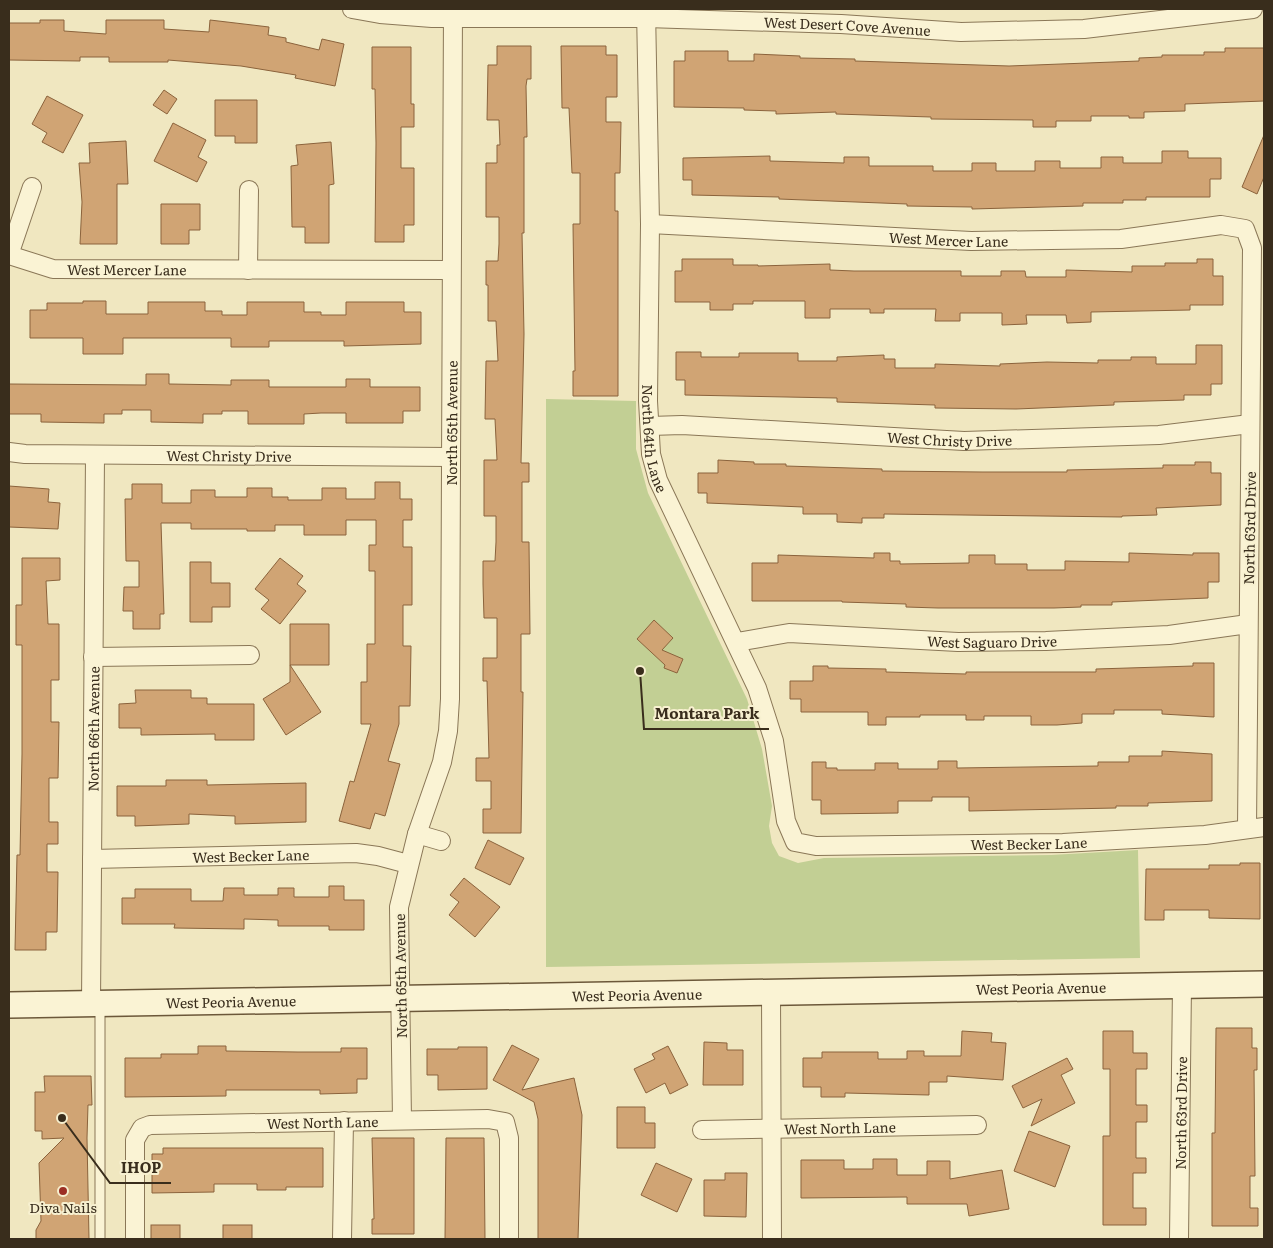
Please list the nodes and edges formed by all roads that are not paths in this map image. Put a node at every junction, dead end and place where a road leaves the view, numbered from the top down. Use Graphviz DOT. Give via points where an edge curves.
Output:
graph roads {
  1 [pos="352,9"];
  2 [pos="1253,9"];
  3 [pos="646,13"];
  4 [pos="453,14"];
  5 [pos="841,16"];
  6 [pos="32,187"];
  7 [pos="249,190"];
  8 [pos="650,224"];
  9 [pos="1245,229"];
  10 [pos="9,255"];
  11 [pos="248,270"];
  12 [pos="452,270"];
  13 [pos="1250,424"];
  14 [pos="650,426"];
  15 [pos="9,452"];
  16 [pos="94,454"];
  17 [pos="450,457"];
  18 [pos="1248,624"];
  19 [pos="737,642"];
  20 [pos="250,655"];
  21 [pos="93,657"];
  22 [pos="1264,827"];
  23 [pos="1247,829"];
  24 [pos="417,834"];
  25 [pos="441,841"];
  26 [pos="795,842"];
  27 [pos="92,859"];
  28 [pos="408,864"];
  29 [pos="1264,984"];
  30 [pos="1182,986"];
  31 [pos="771,992"];
  32 [pos="399,1000"];
  33 [pos="9,1004"];
  34 [pos="96,1004"];
  35 [pos="402,1120"];
  36 [pos="344,1121"];
  37 [pos="977,1125"];
  38 [pos="772,1129"];
  39 [pos="702,1130"];
  40 [pos="100,1239"];
  41 [pos="135,1239"];
  42 [pos="342,1239"];
  43 [pos="509,1239"];
  44 [pos="772,1239"];
  45 [pos="1179,1239"];
  1 -- 4 [label="street, West Desert Cove Avenue" via="380,14"];
  2 -- 5 [label="street, West Desert Cove Avenue" via="1084,29 961,32"];
  3 -- 4 [label="street, West Desert Cove Avenue"];
  3 -- 5 [label="street, West Desert Cove Avenue"];
  3 -- 8 [label="street, North 64th Lane"];
  4 -- 12 [label="street, North 65th Avenue"];
  6 -- 10 [label="street, West Mercer Lane"];
  7 -- 11 [label="street"];
  8 -- 9 [label="street, West Mercer Lane" via="971,241 1121,239 1221,225"];
  8 -- 14 [label="street, North 64th Lane"];
  9 -- 13 [label="street, North 63rd Drive" via="1252,248"];
  10 -- 11 [label="street, West Mercer Lane" via="53,269"];
  11 -- 12 [label="street, West Mercer Lane"];
  12 -- 17 [label="street, North 65th Avenue"];
  13 -- 14 [label="street, West Christy Drive" via="1159,435 964,441 682,425"];
  13 -- 18 [label="street, North 63rd Drive"];
  14 -- 19 [label="street, North 64th Lane" via="651,454 658,480"];
  15 -- 16 [label="street, West Christy Drive"];
  16 -- 17 [label="street, West Christy Drive"];
  16 -- 21 [label="street, North 66th Avenue"];
  17 -- 24 [label="street, North 65th Avenue" via="448,731 442,762"];
  18 -- 19 [label="street, West Saguaro Drive" via="1169,635 1046,640 958,642 788,633"];
  18 -- 23 [label="street, North 63rd Drive"];
  19 -- 26 [label="street, North 64th Lane" via="757,688 774,741 786,821"];
  20 -- 21 [label="street"];
  21 -- 27 [label="street, North 66th Avenue"];
  22 -- 23 [label="street, West Becker Lane"];
  23 -- 26 [label="street, West Becker Lane" via="1205,835 1063,843 816,846"];
  24 -- 25 [label="street"];
  24 -- 28 [label="street, North 65th Avenue"];
  27 -- 28 [label="street, West Becker Lane" via="356,854"];
  27 -- 34 [label="street, North 66th Avenue"];
  28 -- 32 [label="street, North 65th Avenue" via="399,907"];
  29 -- 30 [label="main road, West Peoria Avenue"];
  30 -- 31 [label="main road, West Peoria Avenue"];
  30 -- 45 [label="street, North 63rd Drive"];
  31 -- 32 [label="main road, West Peoria Avenue"];
  31 -- 38 [label="street"];
  32 -- 34 [label="main road, West Peoria Avenue"];
  32 -- 35 [label="street, North 65th Avenue"];
  33 -- 34 [label="main road, West Peoria Avenue"];
  34 -- 40 [label="lane"];
  35 -- 36 [label="street, West North Lane"];
  35 -- 43 [label="street, West North Lane" via="488,1119 504,1122 509,1138"];
  36 -- 41 [label="street, West North Lane" via="160,1123 142,1128 135,1140"];
  36 -- 42 [label="street"];
  37 -- 38 [label="street, West North Lane"];
  38 -- 39 [label="street, West North Lane"];
  38 -- 44 [label="street"];
}
